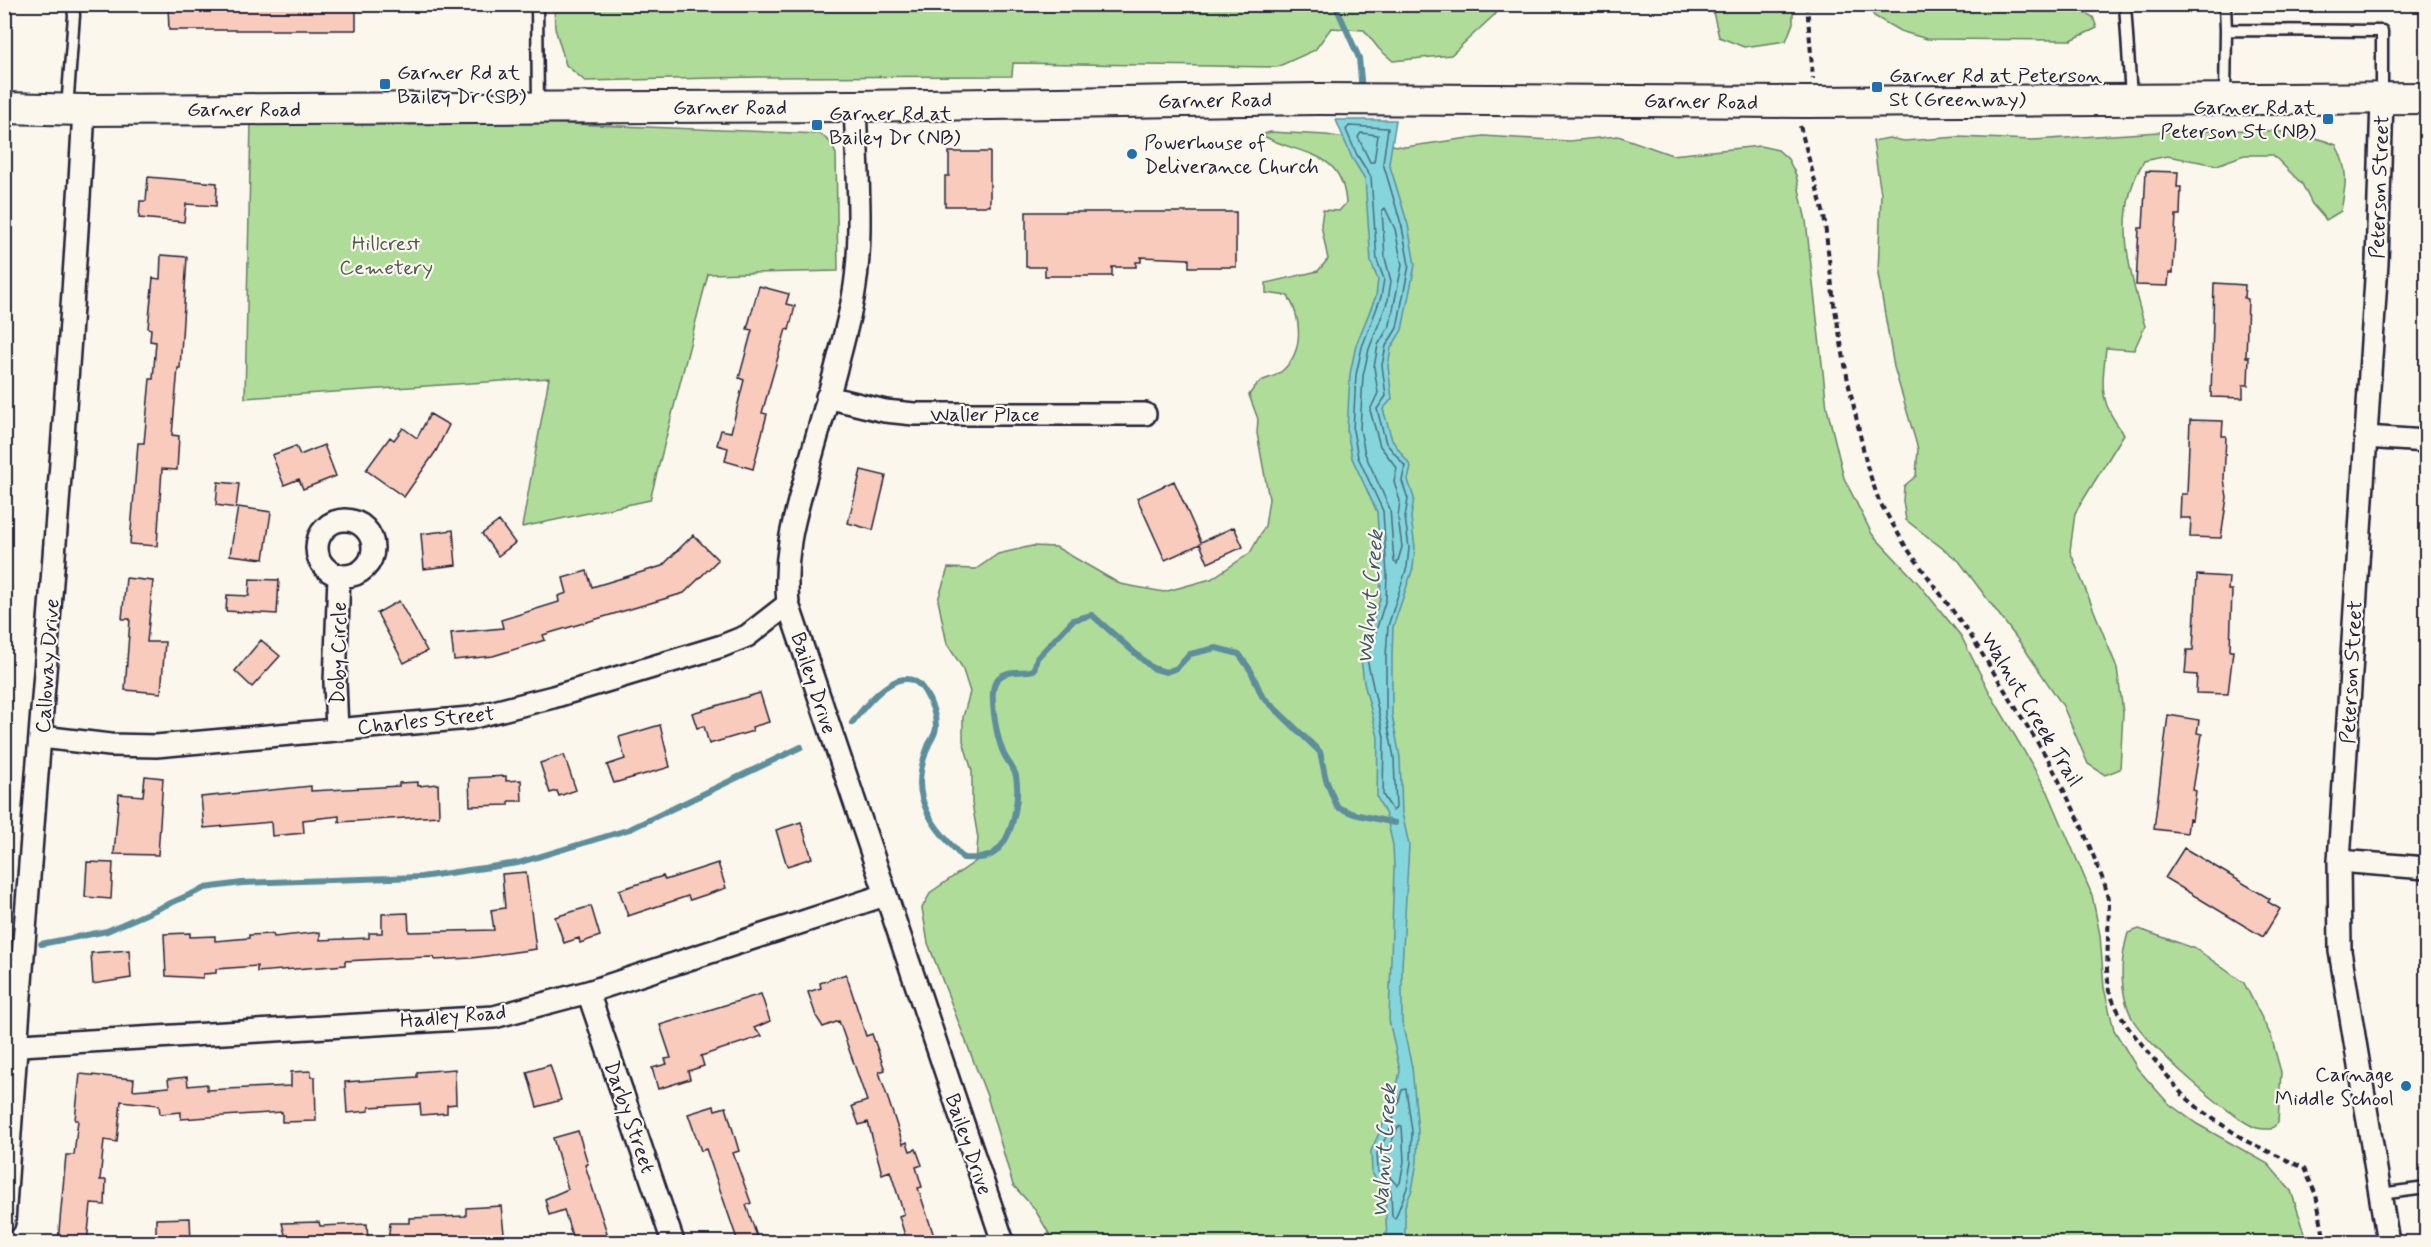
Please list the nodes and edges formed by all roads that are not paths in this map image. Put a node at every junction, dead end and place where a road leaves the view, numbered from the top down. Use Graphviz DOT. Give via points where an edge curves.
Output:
graph roads {
  1 [pos="72,4"];
  2 [pos="537,4"];
  3 [pos="2125,4"];
  4 [pos="2225,4"];
  5 [pos="2226,30"];
  6 [pos="2427,98"];
  7 [pos="2382,99"];
  8 [pos="2132,100"];
  9 [pos="2225,100"];
  10 [pos="855,106"];
  11 [pos="4,108"];
  12 [pos="538,108"];
  13 [pos="76,110"];
  14 [pos="827,397"];
  15 [pos="1145,414"];
  16 [pos="2365,437"];
  17 [pos="2427,441"];
  18 [pos="339,576"];
  19 [pos="788,604"];
  20 [pos="337,730"];
  21 [pos="42,737"];
  22 [pos="2339,861"];
  23 [pos="2427,867"];
  24 [pos="885,895"];
  25 [pos="588,992"];
  26 [pos="10,1046"];
  27 [pos="2427,1188"];
  28 [pos="2380,1194"];
  29 [pos="4,1222"];
  30 [pos="673,1242"];
  31 [pos="1003,1242"];
  32 [pos="2388,1242"];
  1 -- 13 [label="lane"];
  2 -- 12 [label="lane"];
  3 -- 8 [label="lane"];
  4 -- 5 [label="lane"];
  5 -- 7 [label="lane" via="2382,31"];
  5 -- 9 [label="lane"];
  6 -- 7 [label="main road, Garner Road"];
  7 -- 9 [label="main road, Garner Road"];
  7 -- 16 [label="street, Peterson Street" via="2377,263"];
  8 -- 9 [label="main road, Garner Road"];
  8 -- 10 [label="main road, Garner Road" via="1419,98"];
  10 -- 12 [label="main road, Garner Road"];
  10 -- 14 [label="street, Bailey Drive" via="854,295"];
  11 -- 13 [label="main road, Garner Road"];
  12 -- 13 [label="main road, Garner Road"];
  13 -- 21 [label="street, Calloway Drive" via="69,363"];
  14 -- 15 [label="street, Waller Place" via="914,414"];
  14 -- 19 [label="street, Bailey Drive" via="790,535 785,571"];
  16 -- 17 [label="street"];
  16 -- 22 [label="street, Peterson Street"];
  18 -- 20 [label="street, Doby Circle"];
  19 -- 20 [label="street, Charles Street" via="747,636 722,646 543,700 470,718"];
  19 -- 24 [label="street, Bailey Drive"];
  20 -- 21 [label="street, Charles Street" via="156,746"];
  21 -- 26 [label="street, Calloway Drive"];
  22 -- 23 [label="street"];
  22 -- 28 [label="street, Peterson Street" via="2340,951"];
  24 -- 25 [label="street, Hadley Road"];
  24 -- 31 [label="street, Bailey Drive"];
  25 -- 26 [label="street, Hadley Road" via="494,1017"];
  25 -- 30 [label="street, Darby Street"];
  26 -- 29 [label="street, Calloway Drive"];
  27 -- 28 [label="lane"];
  28 -- 32 [label="street, Peterson Street"];
}
